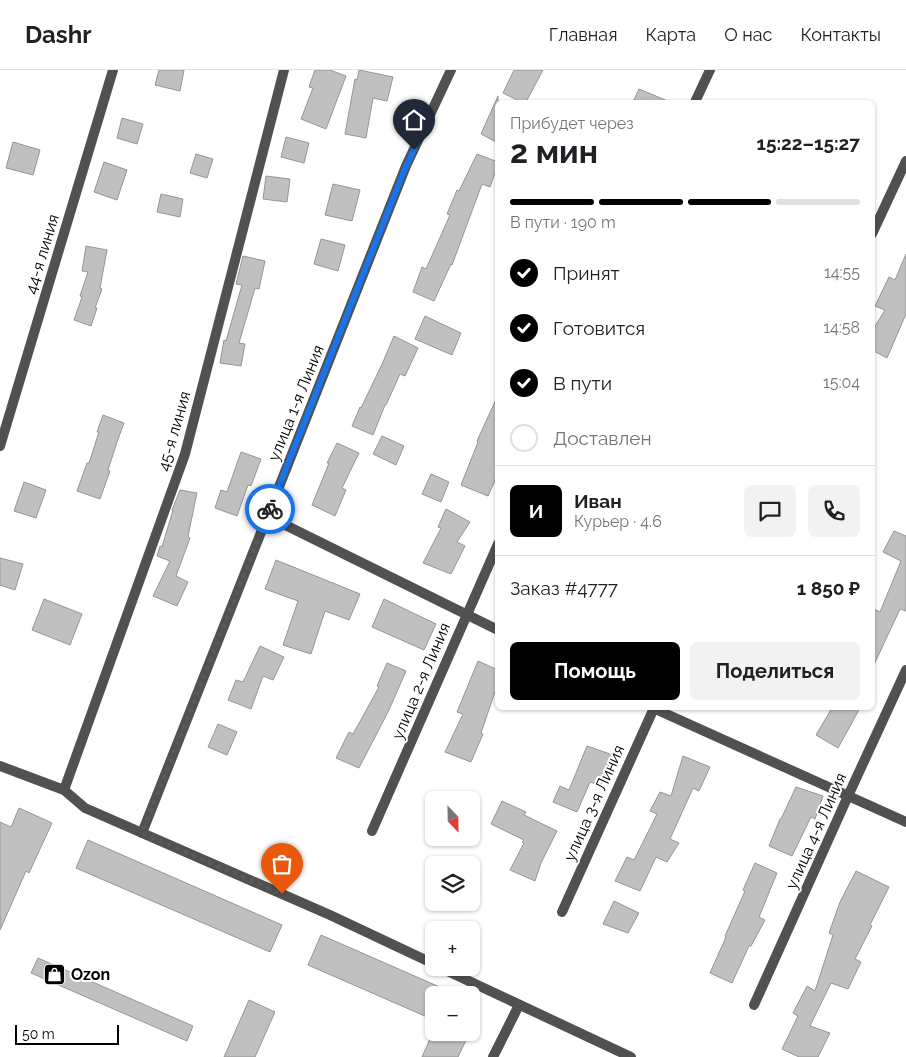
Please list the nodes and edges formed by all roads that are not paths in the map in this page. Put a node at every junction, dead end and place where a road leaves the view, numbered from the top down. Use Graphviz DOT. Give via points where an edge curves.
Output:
graph roads {
  1 [pos="113,70"];
  2 [pos="284,70"];
  3 [pos="451,70"];
  4 [pos="710,70"];
  5 [pos="696,100"];
  6 [pos="906,161"];
  7 [pos="875,228"];
  8 [pos="0,446"];
  9 [pos="267,516"];
  10 [pos="495,551"];
  11 [pos="466,614"];
  12 [pos="495,628"];
  13 [pos="906,670"];
  14 [pos="653,710"];
  15 [pos="658,710"];
  16 [pos="0,766"];
  17 [pos="64,790"];
  18 [pos="848,796"];
  19 [pos="906,822"];
  20 [pos="372,831"];
  21 [pos="142,833"];
  22 [pos="562,912"];
  23 [pos="425,960"];
  24 [pos="458,976"];
  25 [pos="519,1004"];
  26 [pos="754,1005"];
  27 [pos="492,1057"];
  28 [pos="631,1057"];
  1 -- 8 [label="street, 44-я линия"];
  2 -- 17 [label="street, 45-я линия" via="185,454"];
  3 -- 9 [label="street, улица 1-я Линия" via="406,166"];
  4 -- 5 [label="street"];
  6 -- 7 [label="street"];
  9 -- 11 [label="street"];
  9 -- 21 [label="street, улица 1-я Линия"];
  10 -- 11 [label="street, улица 2-я Линия"];
  11 -- 12 [label="street"];
  11 -- 20 [label="street, улица 2-я Линия"];
  13 -- 18 [label="street, улица 4-я Линия"];
  14 -- 22 [label="street, улица 3-я Линия"];
  15 -- 18 [label="street"];
  16 -- 17 [label="street"];
  17 -- 21 [label="street" via="86,808"];
  18 -- 19 [label="street"];
  18 -- 26 [label="street, улица 4-я Линия"];
  21 -- 23 [label="street"];
  24 -- 25 [label="street"];
  25 -- 27 [label="street"];
  25 -- 28 [label="street"];
}
